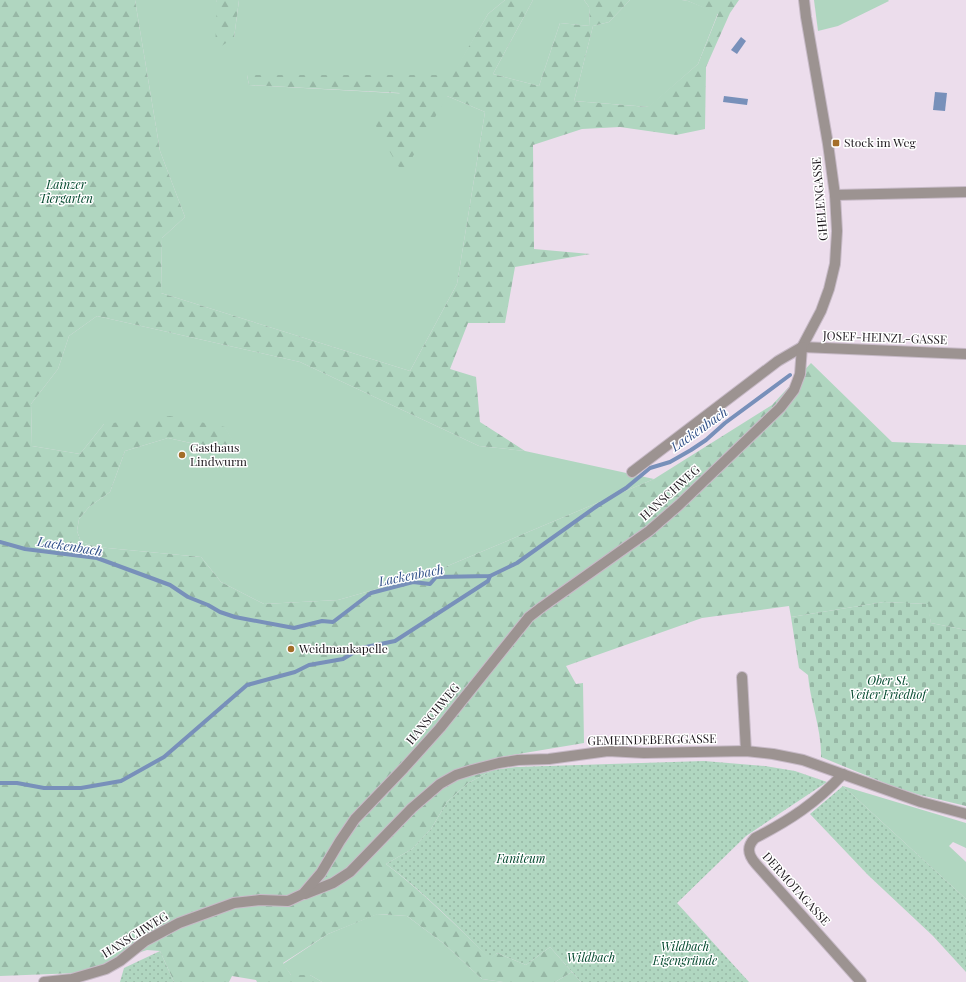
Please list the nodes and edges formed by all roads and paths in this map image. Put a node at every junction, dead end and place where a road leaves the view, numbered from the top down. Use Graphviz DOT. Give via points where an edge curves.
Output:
graph roads {
  1 [pos="804,0"];
  2 [pos="966,192"];
  3 [pos="835,195"];
  4 [pos="802,347"];
  5 [pos="966,354"];
  6 [pos="632,472"];
  7 [pos="742,677"];
  8 [pos="746,751"];
  9 [pos="843,774"];
  10 [pos="966,814"];
  11 [pos="303,894"];
  12 [pos="44,982"];
  13 [pos="861,982"];
  1 -- 3 [label="street, GHELENGASSE"];
  2 -- 3 [label="street"];
  3 -- 4 [label="street, GHELENGASSE" via="838,231 830,290 822,311"];
  4 -- 5 [label="street, JOSEF-HEINZL-GASSE"];
  4 -- 6 [label="street" via="778,361"];
  4 -- 11 [label="street, HANSCHWEG" via="800,369 794,390 780,408 679,505 649,530 529,617 440,728 355,819 321,873"];
  7 -- 8 [label="street"];
  8 -- 9 [label="street, GEMEINDEBERGGASSE" via="803,760"];
  8 -- 11 [label="street, GEMEINDEBERGGASSE" via="608,751 499,763 456,775 412,808 350,872 333,884"];
  9 -- 10 [label="street, GEMEINDEBERGGASSE" via="921,802"];
  9 -- 13 [label="street, DERMOTAGASSE" via="807,808 755,838 749,850 756,864"];
  11 -- 12 [label="street, HANSCHWEG" via="288,901 260,900 234,903 179,923 145,941 106,969 72,979"];
}
